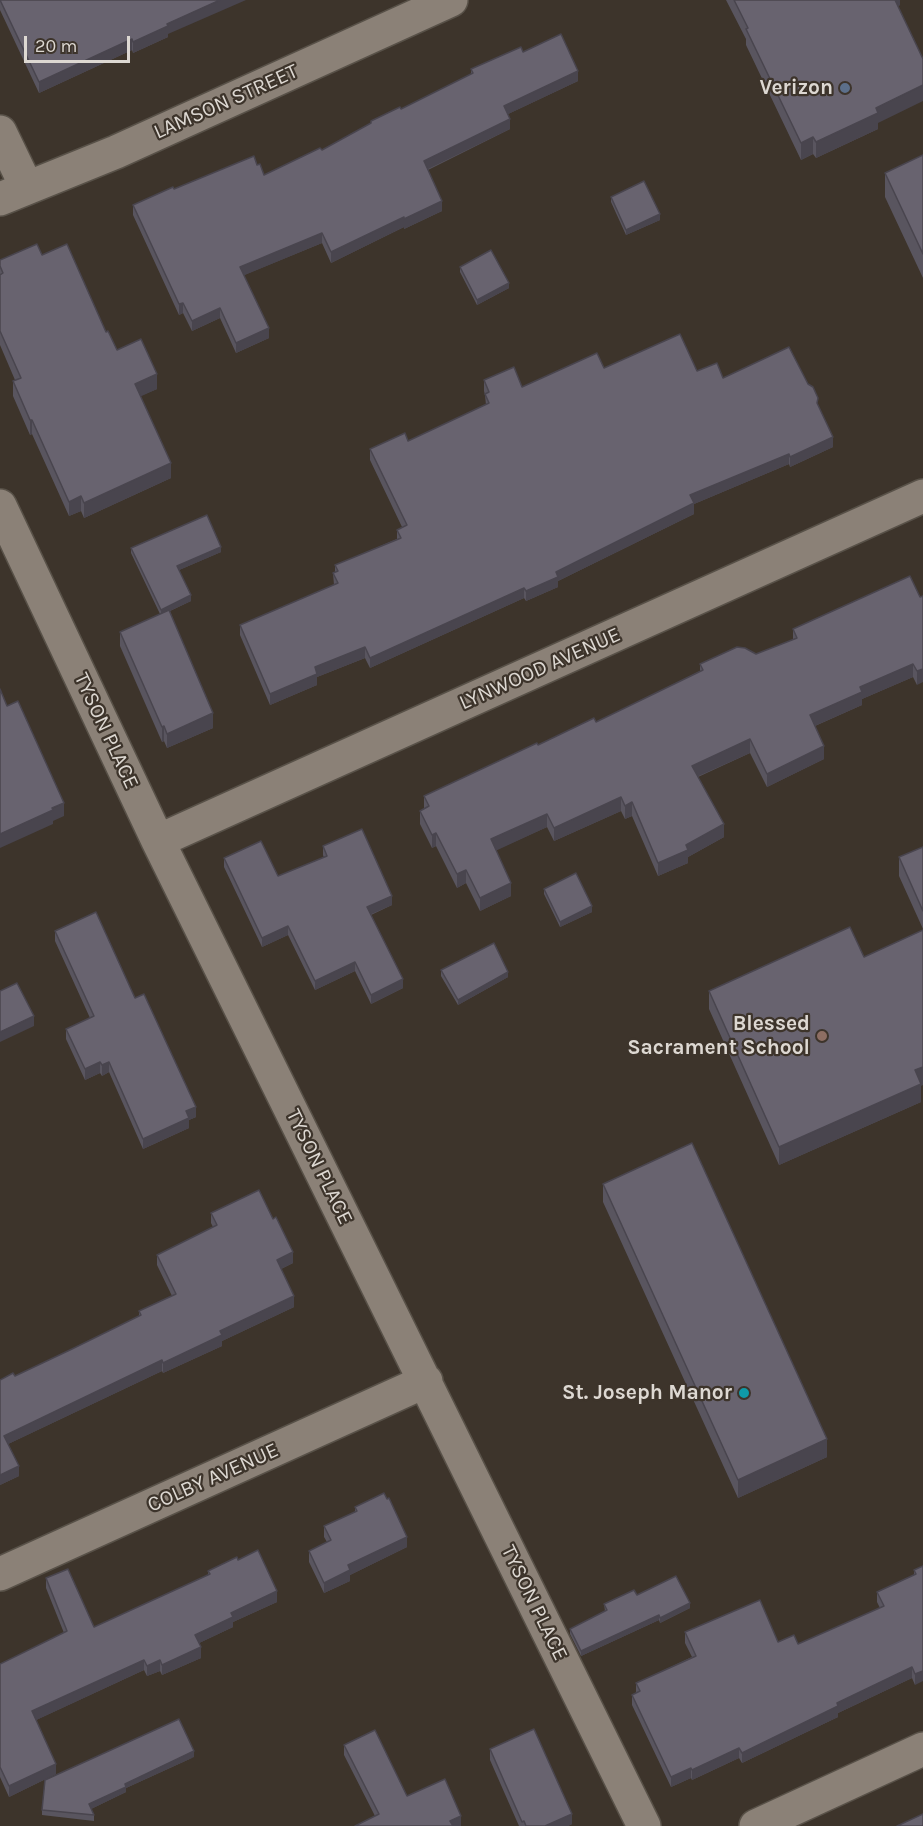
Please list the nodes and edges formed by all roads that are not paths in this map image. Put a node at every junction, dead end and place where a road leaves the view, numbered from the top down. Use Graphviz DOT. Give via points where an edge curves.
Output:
graph roads {
  1 [pos="451,0"];
  2 [pos="0,132"];
  3 [pos="14,193"];
  4 [pos="923,496"];
  5 [pos="0,506"];
  6 [pos="158,841"];
  7 [pos="426,1381"];
  8 [pos="0,1574"];
  9 [pos="923,1749"];
  10 [pos="644,1826"];
  11 [pos="756,1826"];
  1 -- 3 [label="street, LAMSON STREET" via="116,152"];
  2 -- 3 [label="street"];
  4 -- 6 [label="street, LYNWOOD AVENUE"];
  5 -- 6 [label="street, TYSON PLACE"];
  6 -- 7 [label="street, TYSON PLACE"];
  7 -- 8 [label="street, COLBY AVENUE"];
  7 -- 10 [label="street, TYSON PLACE"];
  9 -- 11 [label="street"];
}
